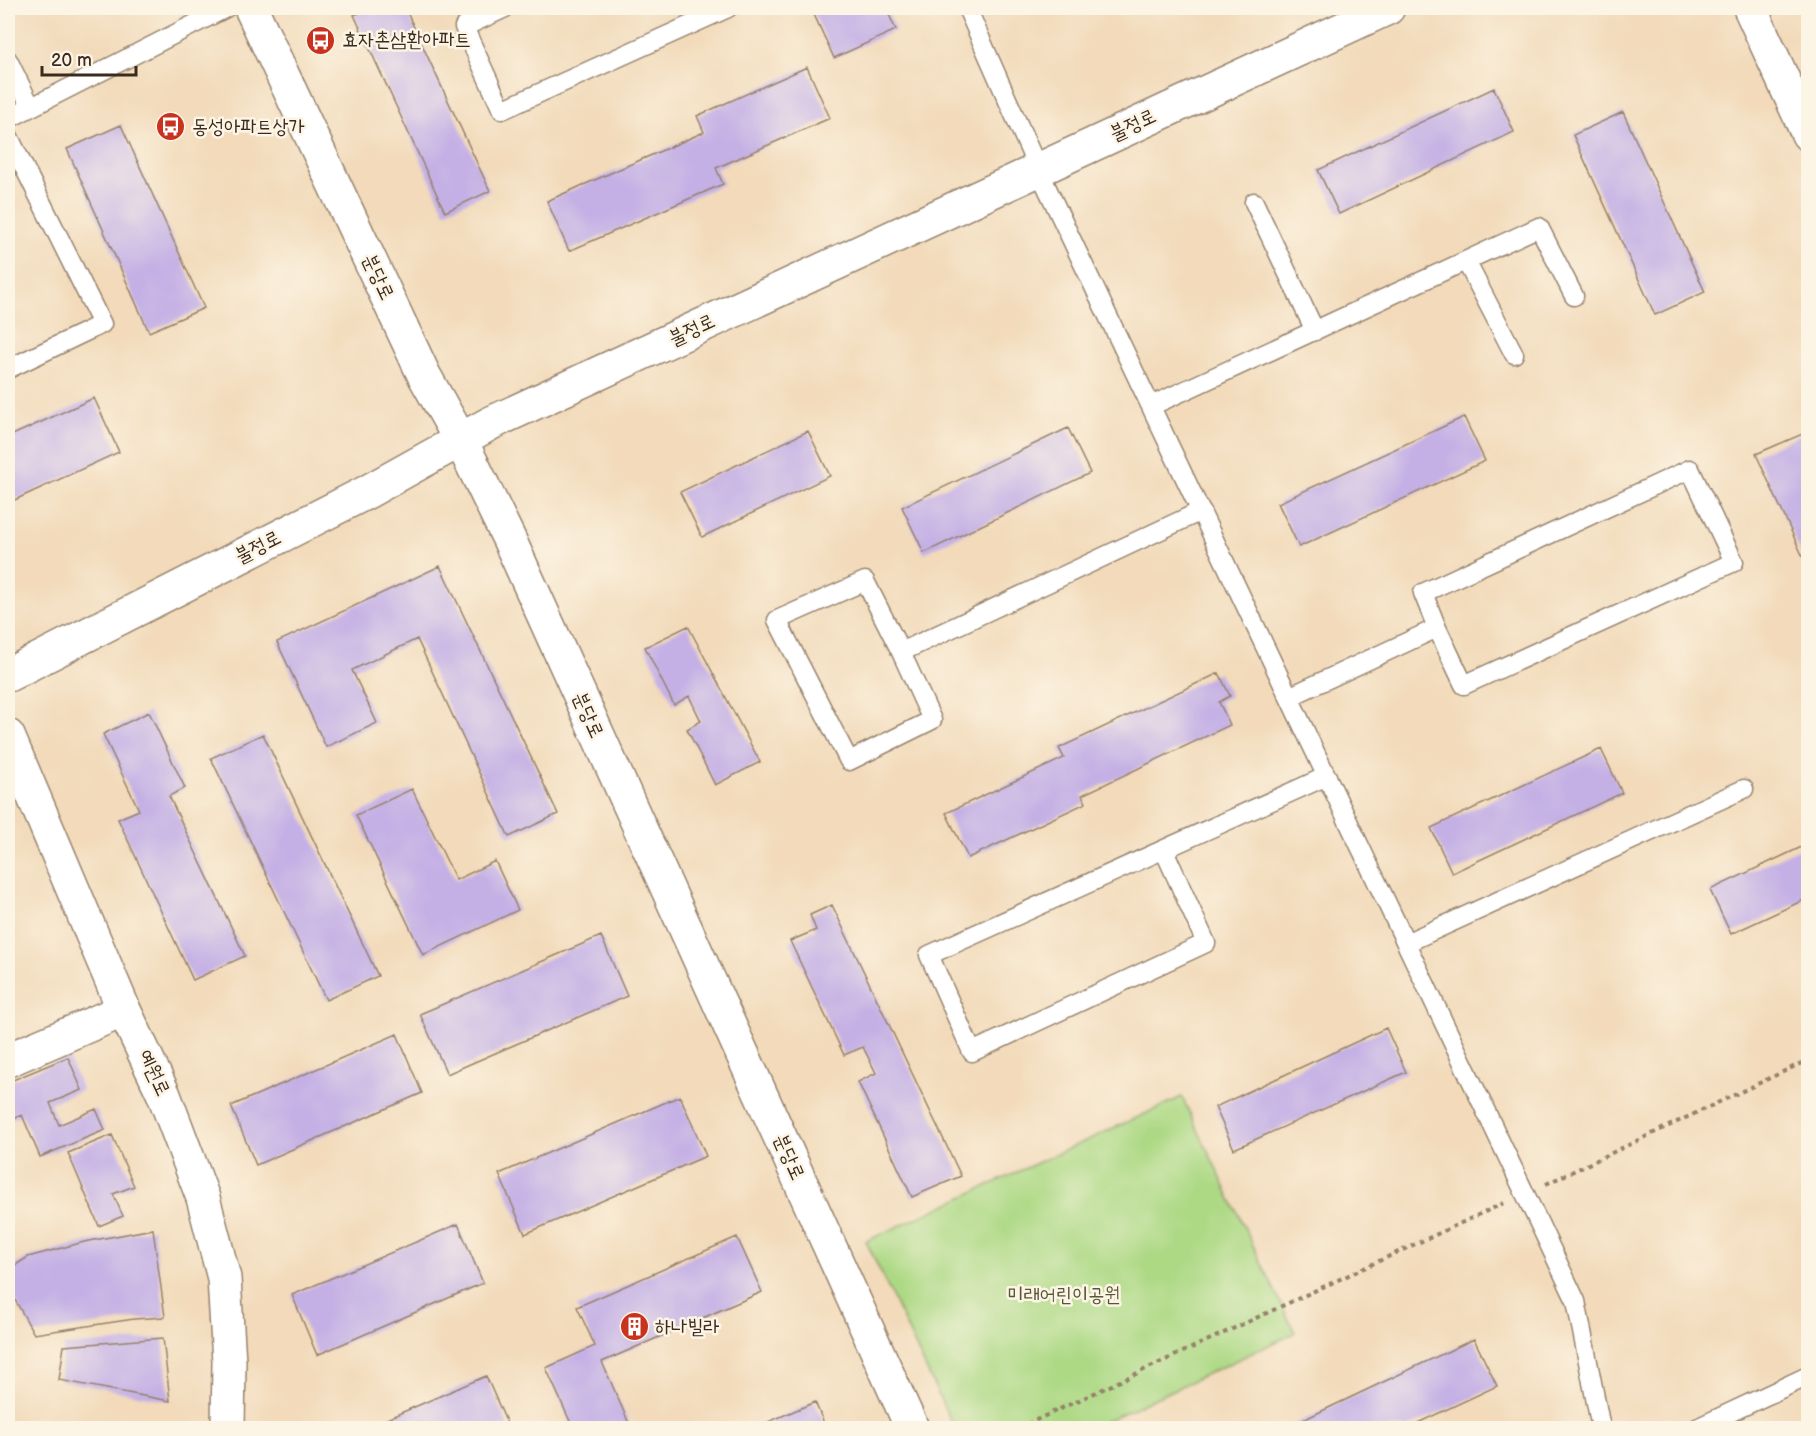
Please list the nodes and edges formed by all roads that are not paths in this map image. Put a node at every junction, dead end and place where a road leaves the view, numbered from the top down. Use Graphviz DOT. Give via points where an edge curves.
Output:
graph roads {
  1 [pos="226,8"];
  2 [pos="251,8"];
  3 [pos="505,8"];
  4 [pos="728,8"];
  5 [pos="967,8"];
  6 [pos="1388,8"];
  7 [pos="1750,8"];
  8 [pos="8,60"];
  9 [pos="32,107"];
  10 [pos="8,119"];
  11 [pos="1809,134"];
  12 [pos="8,135"];
  13 [pos="1038,169"];
  14 [pos="1254,202"];
  15 [pos="1466,261"];
  16 [pos="1574,296"];
  17 [pos="1315,331"];
  18 [pos="1514,354"];
  19 [pos="8,369"];
  20 [pos="1151,406"];
  21 [pos="461,441"];
  22 [pos="1202,512"];
  23 [pos="1437,628"];
  24 [pos="901,652"];
  25 [pos="8,675"];
  26 [pos="1289,697"];
  27 [pos="8,736"];
  28 [pos="1327,776"];
  29 [pos="1744,789"];
  30 [pos="1164,850"];
  31 [pos="1406,943"];
  32 [pos="124,1010"];
  33 [pos="8,1060"];
  34 [pos="1809,1376"];
  35 [pos="228,1428"];
  36 [pos="912,1428"];
  37 [pos="1601,1428"];
  38 [pos="1697,1428"];
  1 -- 9 [label="lane"];
  2 -- 21 [label="main road, 분당로" via="419,364"];
  3 -- 4 [label="lane" via="464,27 502,110"];
  5 -- 13 [label="lane"];
  6 -- 13 [label="main road, 불정로"];
  7 -- 11 [label="main road"];
  8 -- 9 [label="lane"];
  9 -- 10 [label="lane"];
  12 -- 19 [label="lane" via="102,324"];
  13 -- 20 [label="lane"];
  13 -- 21 [label="main road, 불정로" via="502,418"];
  14 -- 17 [label="lane"];
  15 -- 16 [label="lane" via="1539,227"];
  15 -- 17 [label="lane"];
  15 -- 18 [label="lane"];
  17 -- 20 [label="lane"];
  20 -- 22 [label="lane"];
  21 -- 25 [label="main road, 불정로"];
  21 -- 36 [label="main road, 분당로"];
  22 -- 24 [label="lane"];
  22 -- 26 [label="lane"];
  23 -- 23 [label="lane" via="1423,593 1690,469 1734,562 1464,684"];
  23 -- 26 [label="lane"];
  24 -- 24 [label="lane" via="865,581 777,620 849,760 932,720"];
  26 -- 28 [label="lane"];
  27 -- 32 [label="main road, 예원로"];
  28 -- 30 [label="lane"];
  28 -- 31 [label="lane"];
  29 -- 31 [label="lane"];
  30 -- 30 [label="lane" via="929,955 972,1052 1206,943"];
  31 -- 37 [label="lane" via="1576,1300"];
  32 -- 33 [label="main road"];
  32 -- 35 [label="main road, 예원로" via="180,1134 215,1240 224,1278"];
  34 -- 38 [label="lane"];
}
